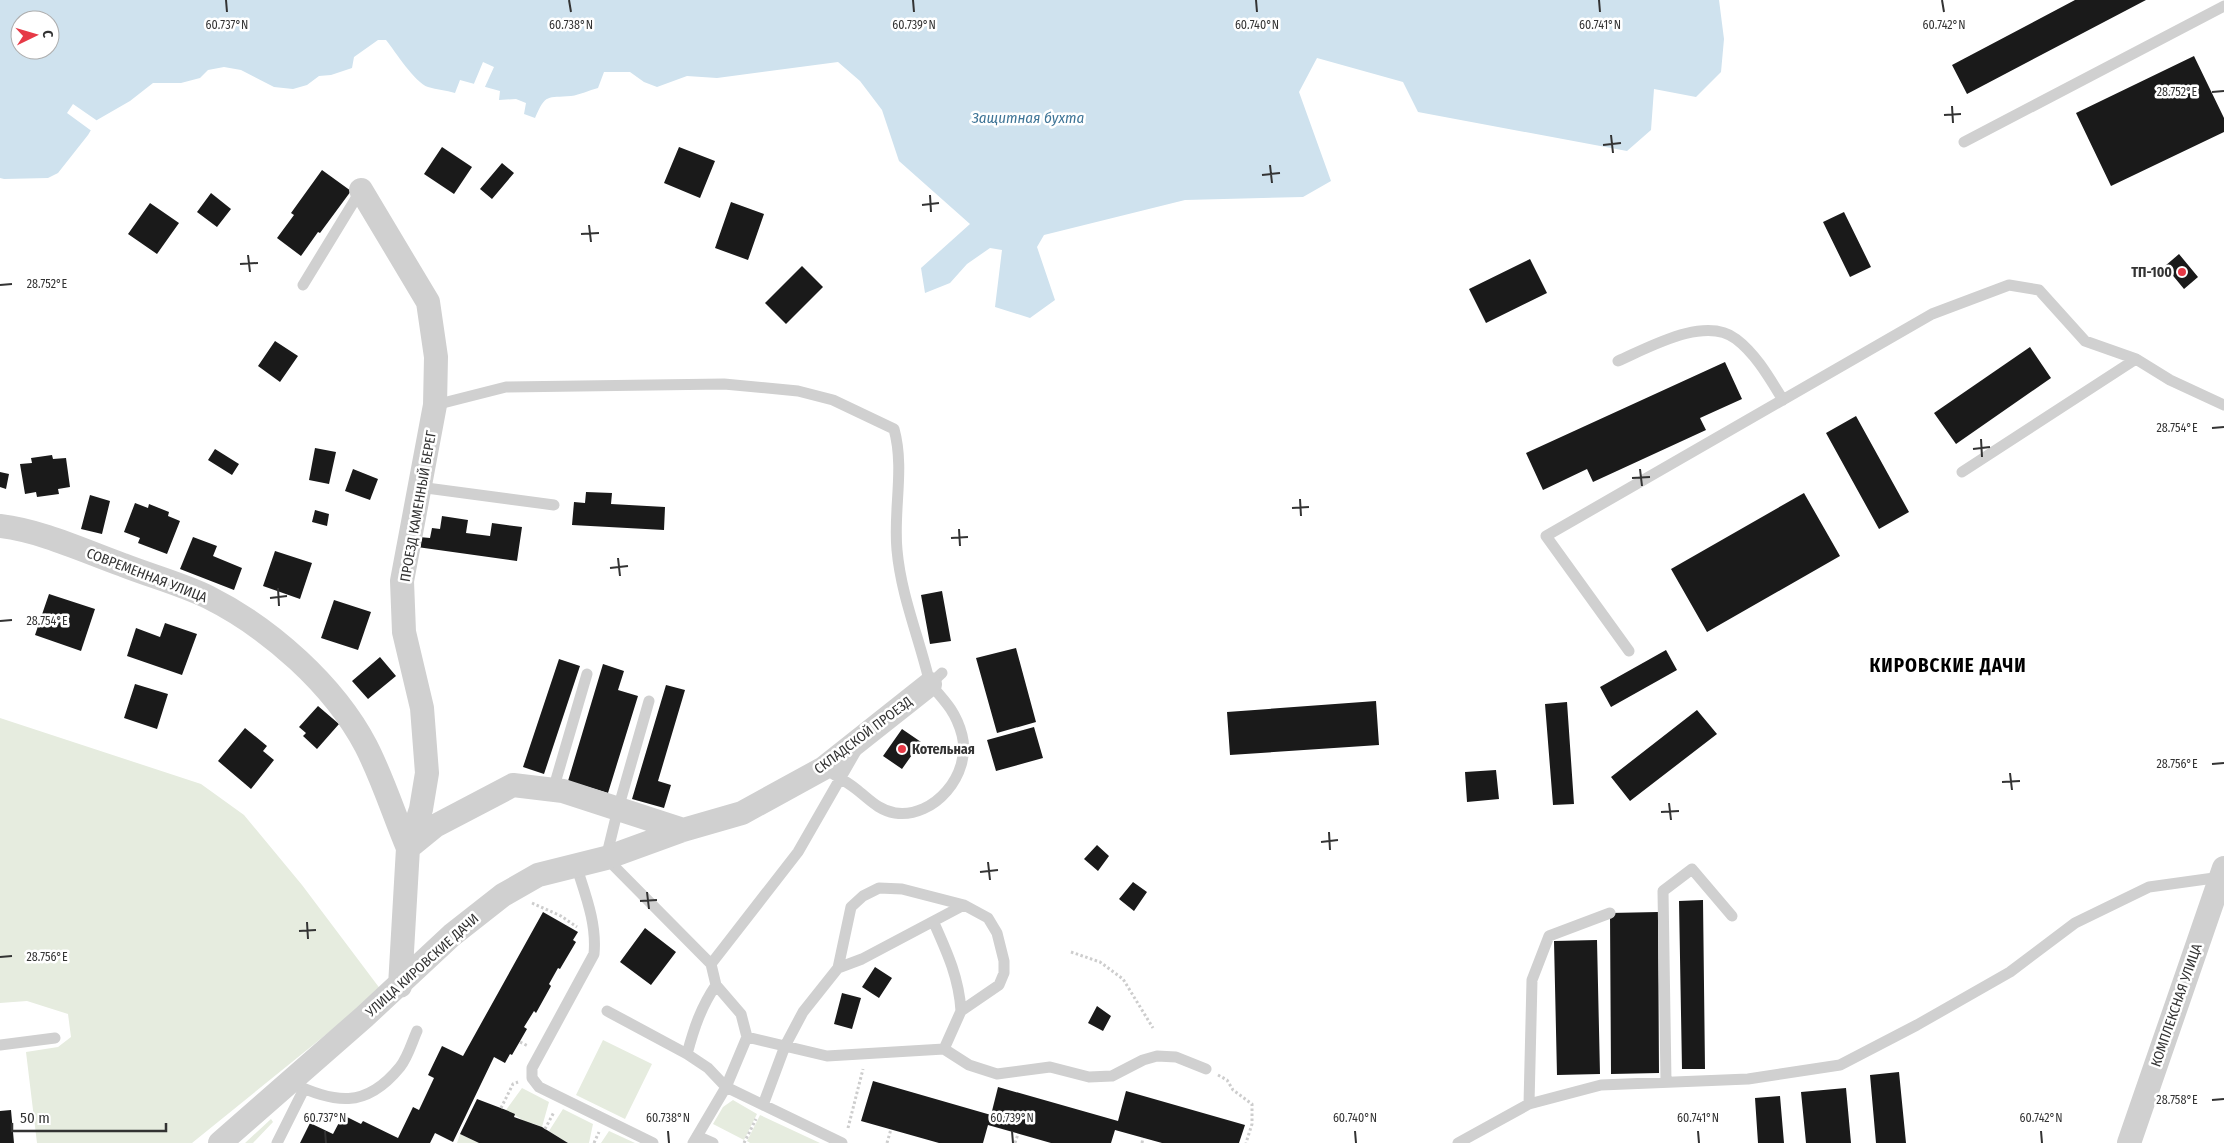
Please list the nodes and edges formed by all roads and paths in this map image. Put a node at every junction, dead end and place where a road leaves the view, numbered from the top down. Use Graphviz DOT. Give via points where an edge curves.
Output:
graph roads {
  1 [pos="2224,6"];
  2 [pos="1964,142"];
  3 [pos="360,190"];
  4 [pos="303,285"];
  5 [pos="2136,359"];
  6 [pos="1618,362"];
  7 [pos="1783,400"];
  8 [pos="435,405"];
  9 [pos="2224,405"];
  10 [pos="1962,472"];
  11 [pos="420,487"];
  12 [pos="554,505"];
  13 [pos="0,526"];
  14 [pos="1629,651"];
  15 [pos="587,674"];
  16 [pos="936,678"];
  17 [pos="649,701"];
  18 [pos="832,773"];
  19 [pos="553,790"];
  20 [pos="618,809"];
  21 [pos="682,830"];
  22 [pos="408,848"];
  23 [pos="606,858"];
  24 [pos="576,864"];
  25 [pos="2223,874"];
  26 [pos="506,894"];
  27 [pos="964,905"];
  28 [pos="1610,913"];
  29 [pos="1732,916"];
  30 [pos="934,923"];
  31 [pos="595,939"];
  32 [pos="1071,952"];
  33 [pos="711,964"];
  34 [pos="838,968"];
  35 [pos="716,985"];
  36 [pos="400,986"];
  37 [pos="607,1011"];
  38 [pos="961,1011"];
  39 [pos="1153,1028"];
  40 [pos="417,1032"];
  41 [pos="747,1037"];
  42 [pos="55,1038"];
  43 [pos="0,1045"];
  44 [pos="785,1046"];
  45 [pos="944,1049"];
  46 [pos="687,1054"];
  47 [pos="867,1054"];
  48 [pos="1206,1069"];
  49 [pos="532,1078"];
  50 [pos="1666,1081"];
  51 [pos="296,1086"];
  52 [pos="726,1087"];
  53 [pos="1529,1104"];
  54 [pos="763,1105"];
  55 [pos="501,1108"];
  56 [pos="891,1130"];
  57 [pos="1018,1134"];
  58 [pos="844,1138"];
  59 [pos="1143,1138"];
  60 [pos="695,1139"];
  61 [pos="220,1143"];
  62 [pos="276,1143"];
  63 [pos="653,1143"];
  64 [pos="713,1143"];
  65 [pos="744,1143"];
  66 [pos="887,1143"];
  67 [pos="1015,1143"];
  68 [pos="1142,1143"];
  69 [pos="1246,1143"];
  70 [pos="1458,1143"];
  71 [pos="2129,1143"];
  1 -- 2 [label="lane"];
  3 -- 4 [label="lane"];
  3 -- 8 [label="street, ПРОЕЗД КАМЕННЫЙ БЕРЕГ" via="428,302 436,357"];
  5 -- 7 [label="lane" via="2085,341 2039,290 2009,285 1932,314"];
  5 -- 9 [label="lane" via="2170,380"];
  5 -- 10 [label="lane"];
  6 -- 7 [label="lane" via="1674,336 1707,329 1736,338 1765,372"];
  7 -- 14 [label="lane" via="1546,536"];
  8 -- 11 [label="street, ПРОЕЗД КАМЕННЫЙ БЕРЕГ"];
  8 -- 16 [label="lane" via="506,387 724,384 798,391 833,400 894,429 899,446 897,551"];
  11 -- 12 [label="lane"];
  11 -- 22 [label="street, ПРОЕЗД КАМЕННЫЙ БЕРЕГ" via="402,581 404,632 422,708 427,773 421,809"];
  13 -- 22 [label="street, СОВРЕМЕННАЯ УЛИЦА" via="40,535 208,597 241,616 305,665 326,687 365,745"];
  15 -- 19 [label="lane"];
  16 -- 18 [label="street, СКЛАДСКОЙ ПРОЕЗД" via="864,737"];
  16 -- 18 [label="lane" via="954,711 962,737 963,754 946,792 933,806 916,813 879,808"];
  17 -- 20 [label="lane"];
  18 -- 21 [label="street, СКЛАДСКОЙ ПРОЕЗД" via="742,814"];
  18 -- 33 [label="lane" via="798,852"];
  19 -- 20 [label="street"];
  19 -- 22 [label="street" via="513,785 435,826"];
  20 -- 21 [label="street"];
  20 -- 23 [label="lane"];
  21 -- 23 [label="street, УЛИЦА КИРОВСКИЕ ДАЧИ"];
  22 -- 36 [label="street, ПРОЕЗД КАМЕННЫЙ БЕРЕГ"];
  23 -- 24 [label="street, УЛИЦА КИРОВСКИЕ ДАЧИ"];
  23 -- 33 [label="lane"];
  24 -- 26 [label="street, УЛИЦА КИРОВСКИЕ ДАЧИ" via="538,875"];
  24 -- 31 [label="lane"];
  25 -- 50 [label="lane" via="2149,887 2075,923 2010,972 1840,1065 1748,1078"];
  25 -- 71 [label="street, КОМПЛЕКСНАЯ УЛИЦА"];
  26 -- 31 [label="path" via="561,916"];
  26 -- 36 [label="street, УЛИЦА КИРОВСКИЕ ДАЧИ" via="452,935"];
  27 -- 30 [label="lane"];
  27 -- 34 [label="lane" via="902,889 879,888 863,896 851,907"];
  27 -- 38 [label="lane" via="988,918 997,933 1004,973 1000,984"];
  28 -- 53 [label="lane" via="1548,936 1532,980"];
  29 -- 50 [label="lane" via="1692,869 1663,891"];
  30 -- 34 [label="lane"];
  30 -- 38 [label="lane" via="953,964 960,989"];
  31 -- 49 [label="lane" via="589,967 532,1068"];
  32 -- 39 [label="path" via="1100,962 1123,980"];
  33 -- 35 [label="lane"];
  34 -- 44 [label="lane" via="803,1012"];
  35 -- 41 [label="lane" via="741,1014"];
  35 -- 46 [label="lane" via="694,1026"];
  36 -- 51 [label="street, УЛИЦА КИРОВСКИЕ ДАЧИ"];
  37 -- 46 [label="lane"];
  38 -- 45 [label="lane"];
  40 -- 51 [label="lane" via="401,1066 372,1094 348,1100 319,1096"];
  41 -- 44 [label="lane"];
  41 -- 52 [label="lane"];
  42 -- 43 [label="lane"];
  44 -- 47 [label="lane" via="826,1056"];
  44 -- 54 [label="lane"];
  45 -- 47 [label="lane"];
  45 -- 48 [label="lane" via="969,1065 997,1074 1050,1068 1089,1077 1112,1076 1158,1056 1176,1057"];
  46 -- 52 [label="lane" via="708,1068"];
  47 -- 58 [label="path"];
  48 -- 69 [label="path" via="1227,1080 1233,1090 1252,1104 1252,1124"];
  49 -- 55 [label="path" via="513,1084"];
  49 -- 63 [label="lane" via="538,1086"];
  50 -- 53 [label="lane" via="1601,1085"];
  51 -- 61 [label="street, УЛИЦА КИРОВСКИЕ ДАЧИ"];
  51 -- 62 [label="lane"];
  52 -- 54 [label="lane"];
  52 -- 60 [label="lane"];
  53 -- 70 [label="lane"];
  54 -- 58 [label="lane"];
  54 -- 65 [label="path"];
  56 -- 66 [label="path"];
  57 -- 67 [label="path"];
  59 -- 68 [label="path"];
  60 -- 64 [label="lane"];
}
